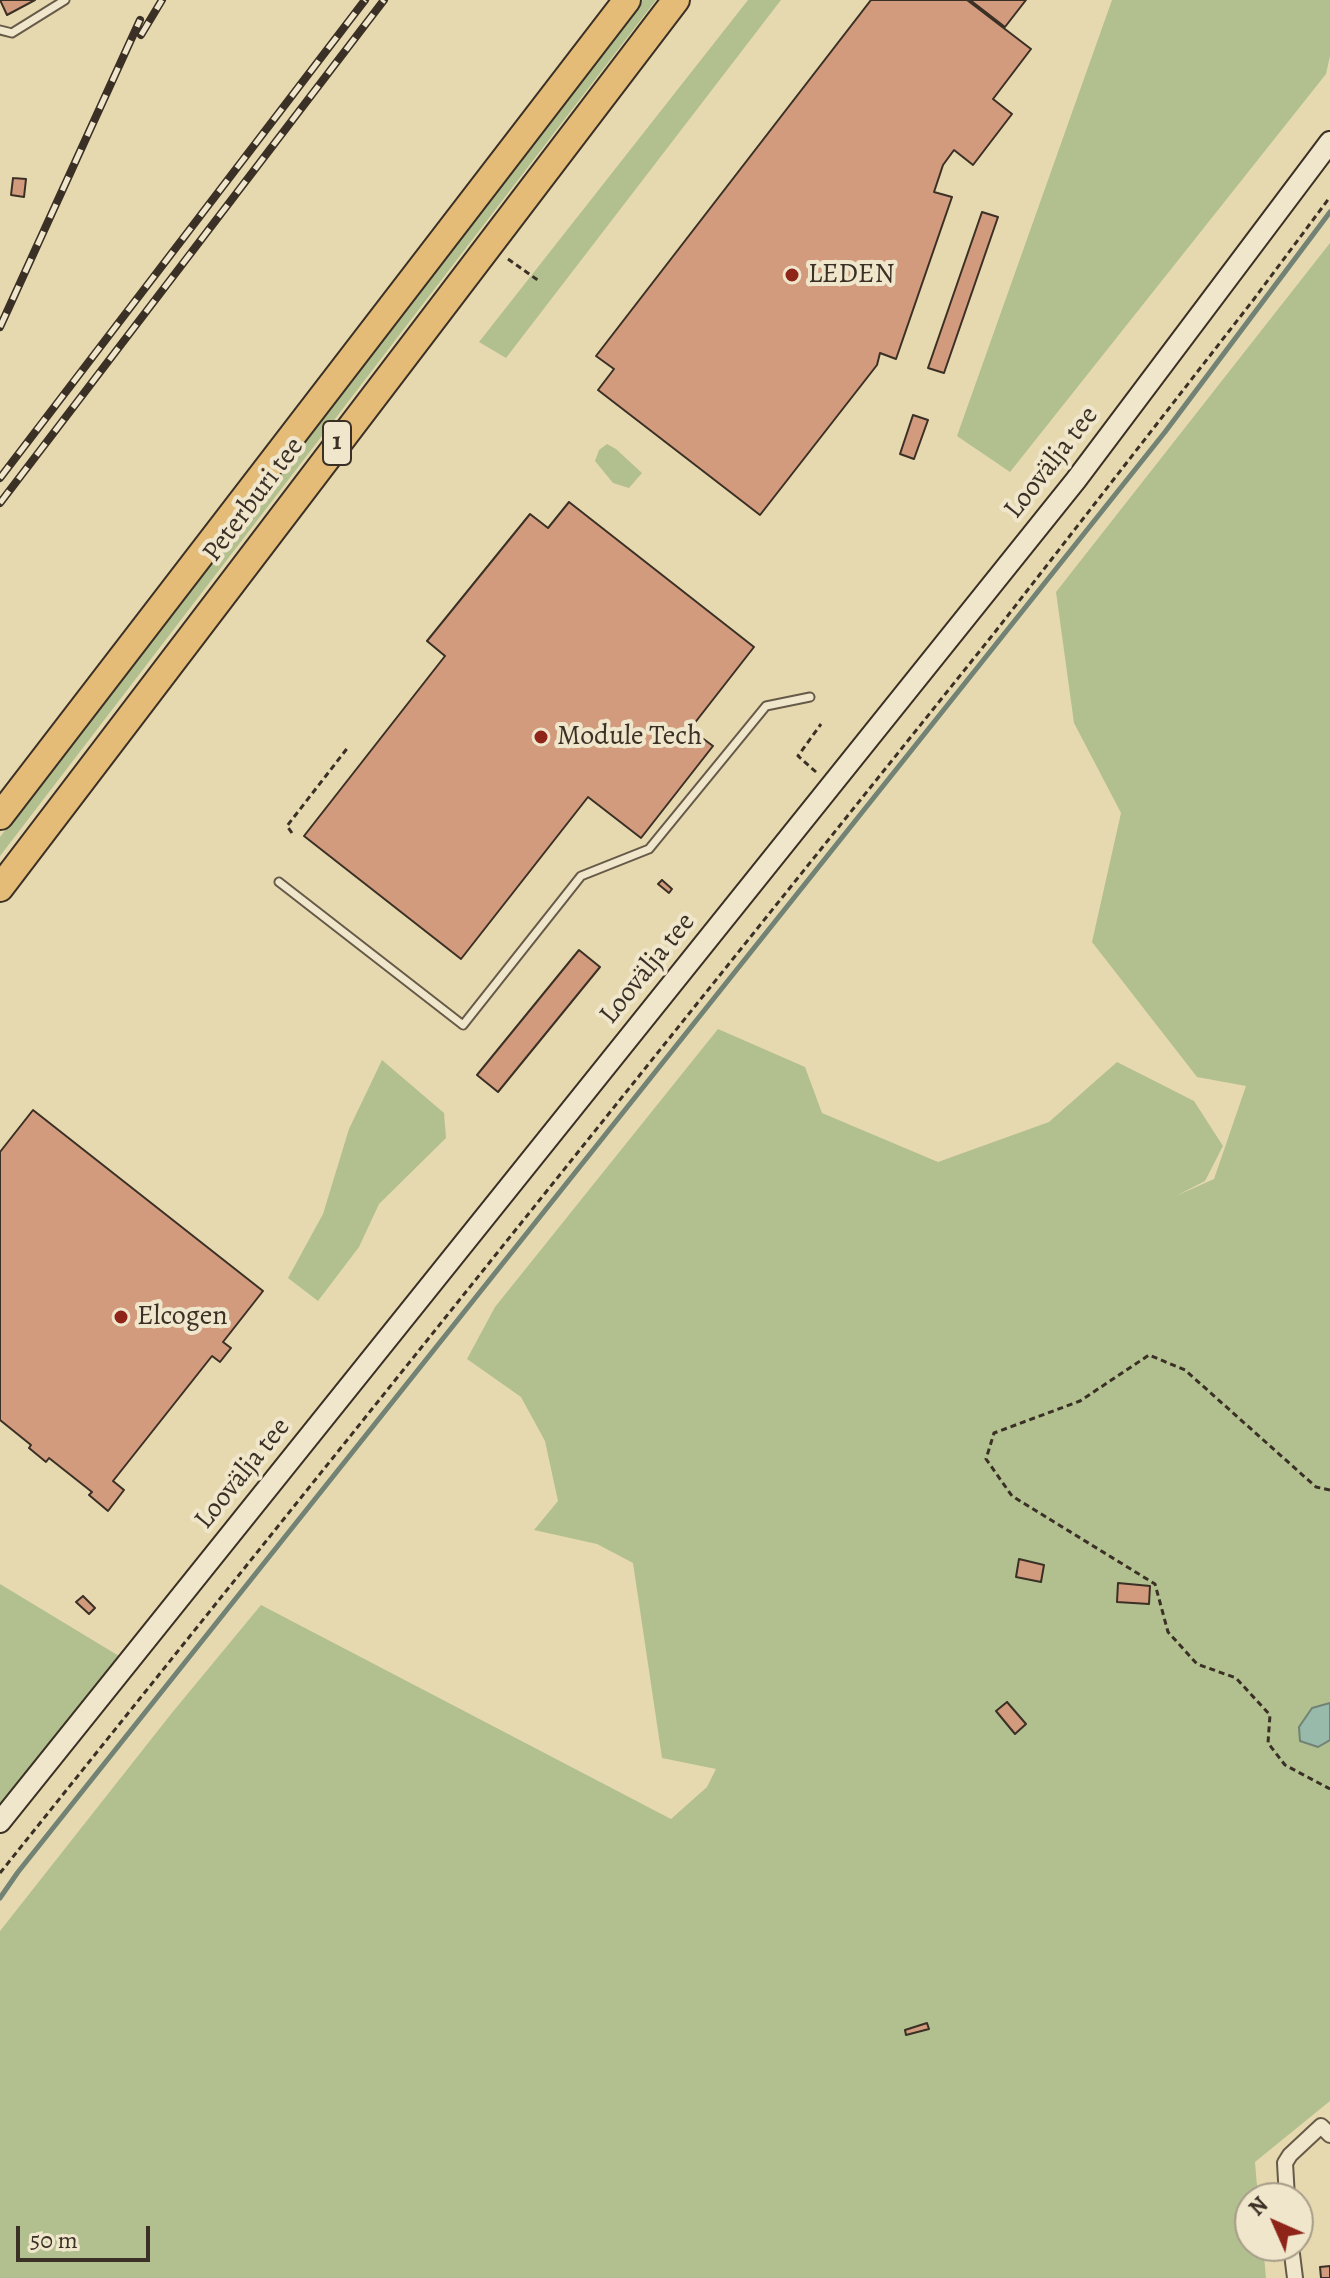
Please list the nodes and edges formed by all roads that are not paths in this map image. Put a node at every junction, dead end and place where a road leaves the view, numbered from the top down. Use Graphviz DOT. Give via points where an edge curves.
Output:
graph roads {
  1 [pos="65,0"];
  2 [pos="627,0"];
  3 [pos="676,0"];
  4 [pos="0,30"];
  5 [pos="1330,142"];
  6 [pos="810,697"];
  7 [pos="0,816"];
  8 [pos="279,882"];
  9 [pos="0,888"];
  10 [pos="0,1822"];
  11 [pos="1326,2131"];
  12 [pos="1286,2182"];
  1 -- 4 [label="lane" via="12,33"];
  2 -- 7 [label="highway, Peterburi tee / 1"];
  3 -- 9 [label="highway, Peterburi tee / 1"];
  5 -- 10 [label="street, Loovälja tee" via="836,788"];
  6 -- 8 [label="lane" via="766,706 649,849 581,876 463,1025"];
  11 -- 12 [label="street" via="1290,2155"];
}
